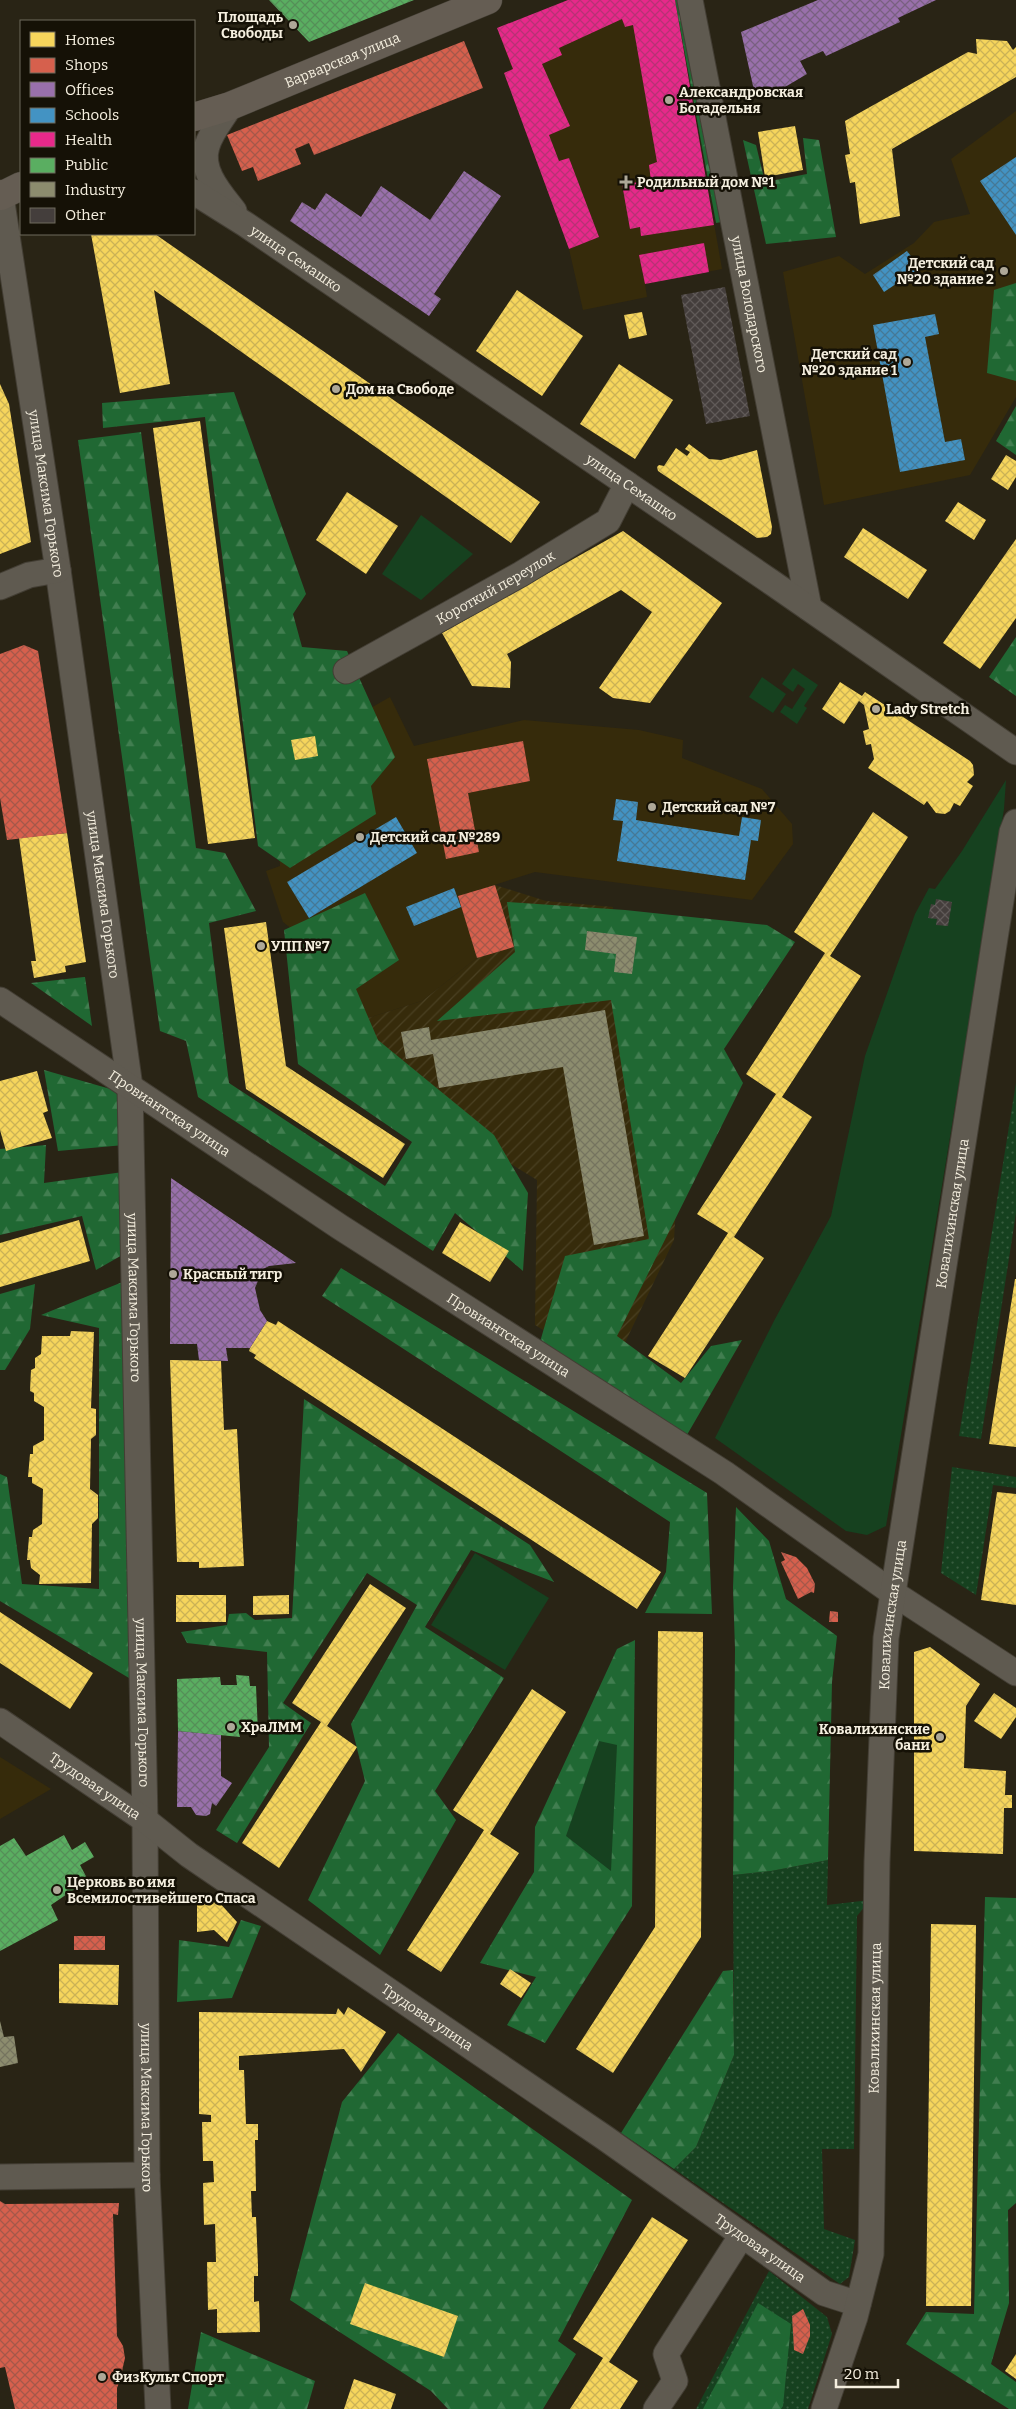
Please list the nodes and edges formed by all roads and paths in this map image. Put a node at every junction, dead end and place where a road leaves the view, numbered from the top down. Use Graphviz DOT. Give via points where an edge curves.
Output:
graph roads {
  1 [pos="488,0"];
  2 [pos="690,0"];
  3 [pos="230,106"];
  4 [pos="195,117"];
  5 [pos="8,192"];
  6 [pos="195,193"];
  7 [pos="246,224"];
  8 [pos="627,484"];
  9 [pos="58,570"];
  10 [pos="0,587"];
  11 [pos="809,608"];
  12 [pos="346,672"];
  13 [pos="1016,752"];
  14 [pos="1016,822"];
  15 [pos="0,1000"];
  16 [pos="130,1087"];
  17 [pos="893,1593"];
  18 [pos="1016,1673"];
  19 [pos="0,1722"];
  20 [pos="145,1820"];
  21 [pos="147,2175"];
  22 [pos="0,2177"];
  23 [pos="742,2235"];
  24 [pos="858,2304"];
  25 [pos="158,2409"];
  26 [pos="656,2409"];
  27 [pos="824,2409"];
  1 -- 3 [label="main road, Варварская улица"];
  2 -- 11 [label="street, улица Володарского"];
  3 -- 4 [label="main road, Варварская улица"];
  3 -- 7 [label="street, улица Семашко" via="207,144 205,155 214,186"];
  5 -- 9 [label="street, улица Максима Горького"];
  6 -- 7 [label="street, улица Семашко"];
  7 -- 8 [label="street, улица Семашко"];
  8 -- 11 [label="street, улица Семашко"];
  8 -- 12 [label="street, Короткий переулок" via="608,521"];
  9 -- 10 [label="street" via="29,575"];
  9 -- 16 [label="street, улица Максима Горького"];
  11 -- 13 [label="street, улица Семашко"];
  14 -- 17 [label="street, Ковалихинская улица"];
  15 -- 16 [label="street, Провиантская улица"];
  16 -- 17 [label="street, Провиантская улица" via="340,1227 724,1473"];
  16 -- 20 [label="street, улица Максима Горького"];
  17 -- 18 [label="street, Провиантская улица"];
  17 -- 24 [label="street, Ковалихинская улица" via="886,1638 877,1862 871,2254"];
  19 -- 20 [label="street, Трудовая улица"];
  20 -- 21 [label="street, улица Максима Горького"];
  20 -- 23 [label="street, Трудовая улица" via="189,1855"];
  21 -- 22 [label="street"];
  21 -- 25 [label="street, улица Максима Горького"];
  23 -- 24 [label="street, Трудовая улица" via="824,2293"];
  23 -- 26 [label="street" via="666,2354 675,2381"];
  24 -- 27 [label="street, Ковалихинская улица"];
}
